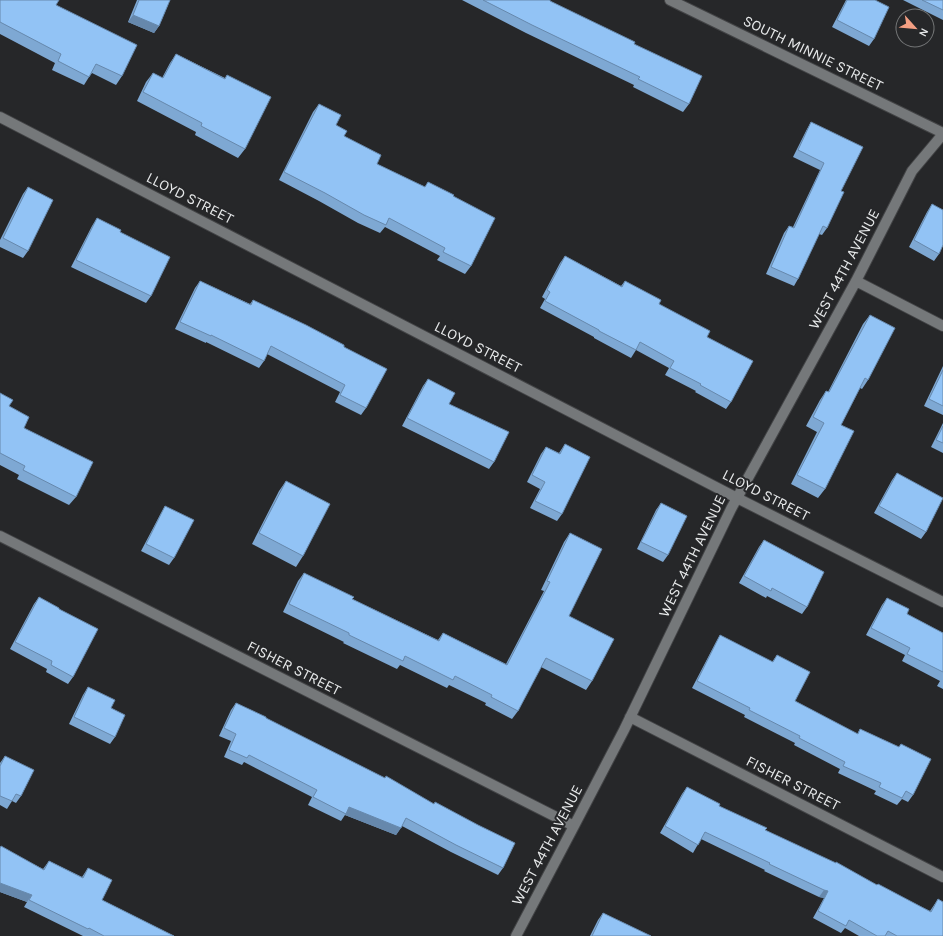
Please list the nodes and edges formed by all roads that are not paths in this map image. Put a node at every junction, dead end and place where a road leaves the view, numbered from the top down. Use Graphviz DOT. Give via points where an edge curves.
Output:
graph roads {
  1 [pos="670,0"];
  2 [pos="0,117"];
  3 [pos="943,134"];
  4 [pos="856,281"];
  5 [pos="943,326"];
  6 [pos="737,498"];
  7 [pos="0,536"];
  8 [pos="943,602"];
  9 [pos="630,717"];
  10 [pos="574,826"];
  11 [pos="943,877"];
  12 [pos="516,936"];
  1 -- 3 [label="street, SOUTH MINNIE STREET"];
  2 -- 6 [label="street, LLOYD STREET"];
  3 -- 4 [label="street, WEST 44TH AVENUE" via="912,170"];
  4 -- 5 [label="street"];
  4 -- 6 [label="street, WEST 44TH AVENUE"];
  6 -- 8 [label="street, LLOYD STREET"];
  6 -- 9 [label="street, WEST 44TH AVENUE"];
  7 -- 10 [label="street, FISHER STREET"];
  9 -- 10 [label="street, WEST 44TH AVENUE"];
  9 -- 11 [label="street, FISHER STREET"];
  10 -- 12 [label="street, WEST 44TH AVENUE"];
}
